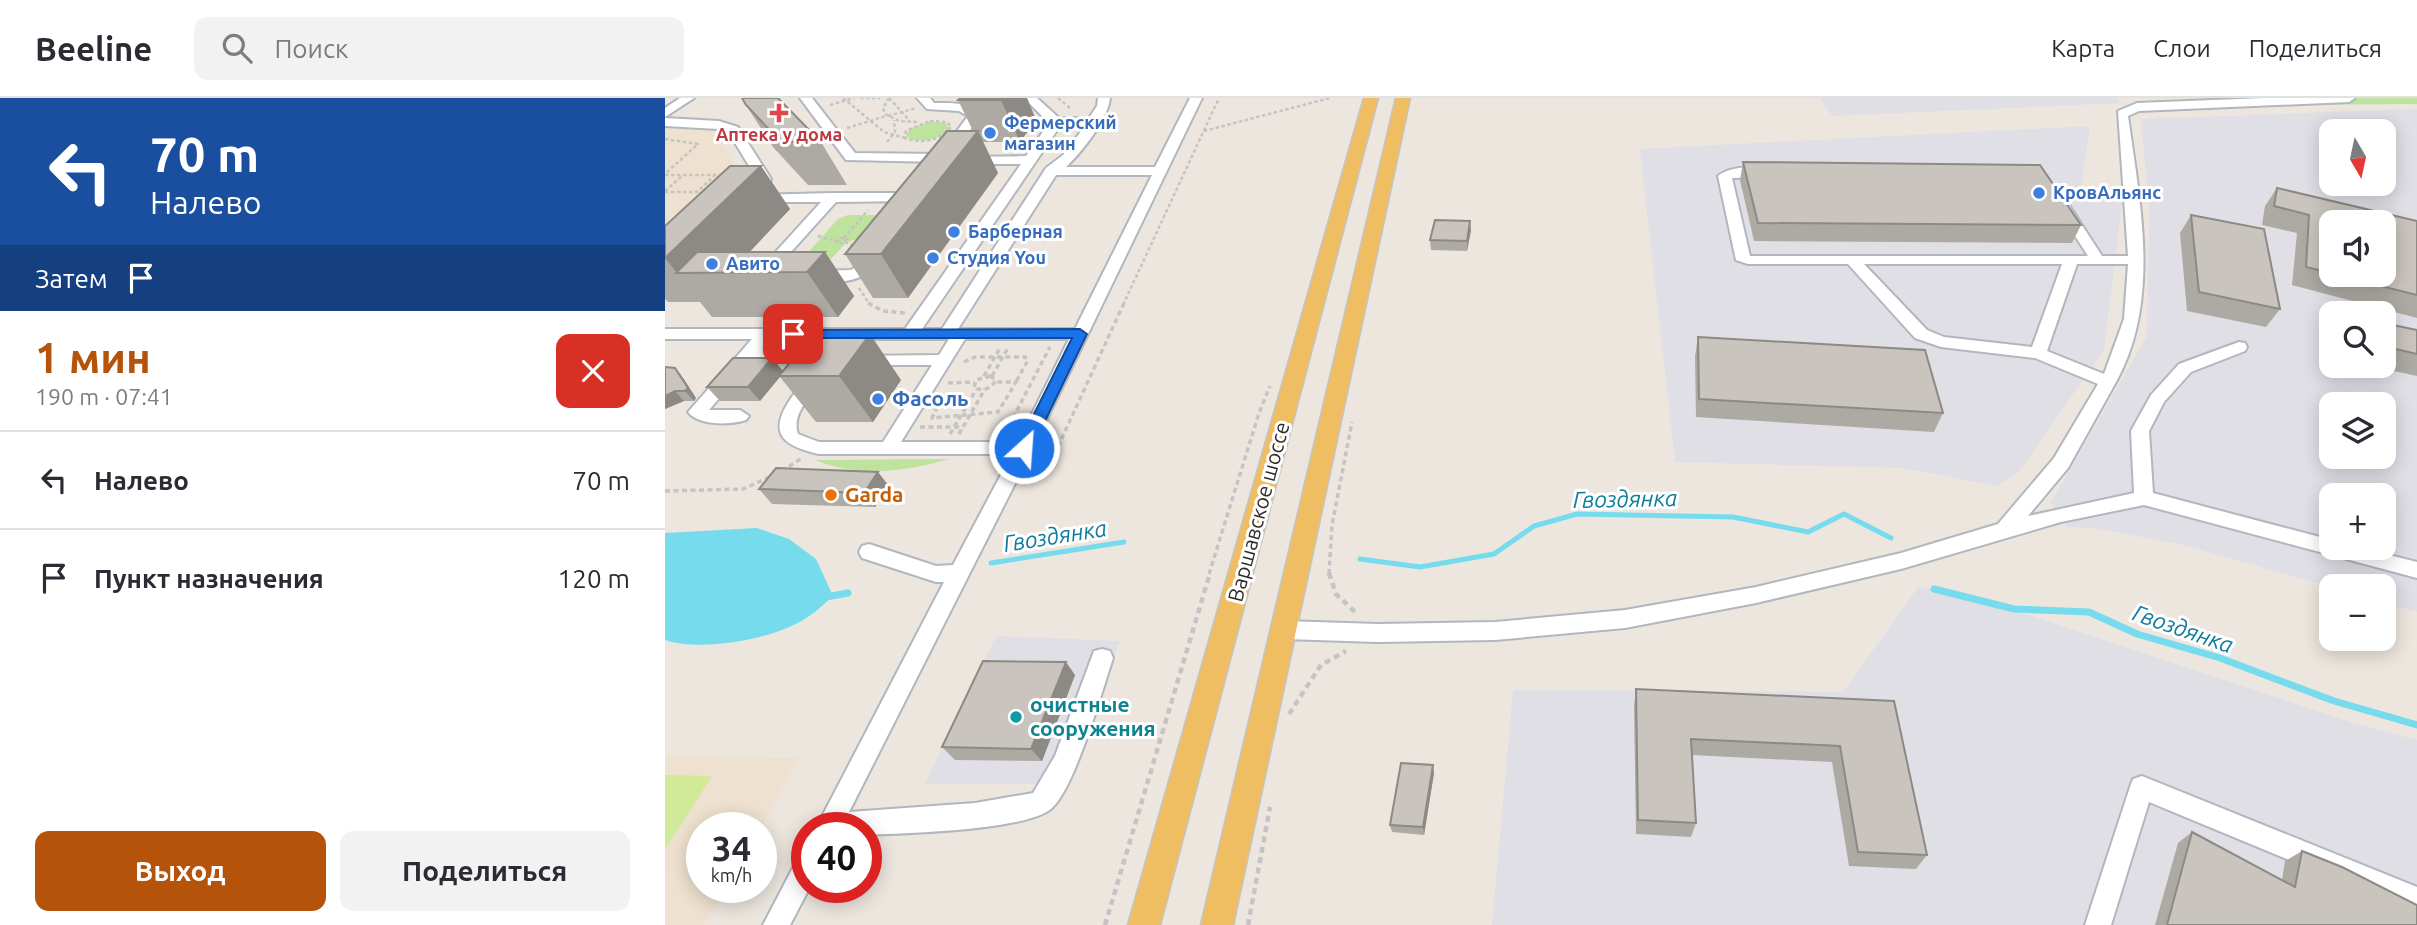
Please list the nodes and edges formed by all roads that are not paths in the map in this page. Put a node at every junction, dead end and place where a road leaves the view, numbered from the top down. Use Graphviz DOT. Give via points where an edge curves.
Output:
graph roads {
  1 [pos="688,98"];
  2 [pos="806,98"];
  3 [pos="1104,98"];
  4 [pos="1196,98"];
  5 [pos="1371,98"];
  6 [pos="1403,98"];
  7 [pos="2349,98"];
  8 [pos="926,101"];
  9 [pos="979,101"];
  10 [pos="1028,101"];
  11 [pos="961,106"];
  12 [pos="665,113"];
  13 [pos="665,122"];
  14 [pos="1056,122"];
  15 [pos="1094,122"];
  16 [pos="947,163"];
  17 [pos="1026,166"];
  18 [pos="1052,171"];
  19 [pos="1160,171"];
  20 [pos="1787,173"];
  21 [pos="2053,191"];
  22 [pos="833,197"];
  23 [pos="760,198"];
  24 [pos="924,198"];
  25 [pos="745,207"];
  26 [pos="891,240"];
  27 [pos="1852,260"];
  28 [pos="2071,260"];
  29 [pos="2098,260"];
  30 [pos="2136,260"];
  31 [pos="665,334"];
  32 [pos="766,334"];
  33 [pos="848,334"];
  34 [pos="911,334"];
  35 [pos="954,334"];
  36 [pos="1080,334"];
  37 [pos="2239,347"];
  38 [pos="748,353"];
  39 [pos="2038,353"];
  40 [pos="798,355"];
  41 [pos="944,360"];
  42 [pos="821,369"];
  43 [pos="2108,382"];
  44 [pos="740,416"];
  45 [pos="888,448"];
  46 [pos="1024,448"];
  47 [pos="2144,498"];
  48 [pos="2005,530"];
  49 [pos="2319,545"];
  50 [pos="869,552"];
  51 [pos="2378,560"];
  52 [pos="2417,570"];
  53 [pos="960,573"];
  54 [pos="1284,631"];
  55 [pos="1102,658"];
  56 [pos="835,812"];
  57 [pos="882,822"];
  58 [pos="791,897"];
  59 [pos="2417,900"];
  60 [pos="776,925"];
  61 [pos="1144,925"];
  62 [pos="1217,925"];
  63 [pos="2098,925"];
  1 -- 12 [label="street"];
  2 -- 16 [label="street" via="855,158"];
  3 -- 15 [label="street"];
  4 -- 19 [label="street"];
  5 -- 61 [label="main road, Варшавское шоссе"];
  6 -- 54 [label="main road"];
  7 -- 30 [label="street" via="2137,107 2122,114"];
  8 -- 11 [label="street" via="937,107"];
  9 -- 11 [label="street"];
  10 -- 14 [label="street"];
  11 -- 16 [label="street" via="979,117"];
  13 -- 23 [label="street" via="734,130 764,179"];
  14 -- 15 [label="street"];
  14 -- 17 [label="street"];
  15 -- 18 [label="street" via="1069,159"];
  16 -- 17 [label="street"];
  17 -- 18 [label="street"];
  17 -- 34 [label="street"];
  18 -- 19 [label="street"];
  18 -- 35 [label="street"];
  19 -- 36 [label="street"];
  20 -- 27 [label="lane" via="1725,176 1741,257"];
  21 -- 29 [label="lane"];
  22 -- 23 [label="street"];
  22 -- 24 [label="street"];
  22 -- 26 [label="street" via="766,271 768,275 862,273"];
  23 -- 25 [label="street"];
  27 -- 28 [label="lane"];
  27 -- 39 [label="street" via="1921,334 1941,342"];
  28 -- 29 [label="lane"];
  28 -- 39 [label="street"];
  29 -- 30 [label="lane"];
  30 -- 43 [label="street" via="2132,318"];
  31 -- 32 [label="street"];
  32 -- 33 [label="street"];
  32 -- 38 [label="street"];
  33 -- 34 [label="street"];
  33 -- 41 [label="street" via="838,356"];
  34 -- 35 [label="street"];
  35 -- 36 [label="street"];
  35 -- 41 [label="street"];
  36 -- 46 [label="street"];
  37 -- 47 [label="street" via="2185,368 2157,399 2140,430"];
  38 -- 40 [label="street"];
  38 -- 44 [label="street" via="697,412"];
  39 -- 43 [label="street"];
  41 -- 45 [label="street"];
  42 -- 45 [label="street" via="786,420 790,438 819,448"];
  43 -- 48 [label="street" via="2060,463"];
  45 -- 46 [label="street"];
  46 -- 53 [label="street"];
  47 -- 48 [label="street"];
  47 -- 49 [label="street"];
  48 -- 54 [label="street" via="1756,595 1625,619 1495,631"];
  50 -- 53 [label="street" via="936,574"];
  51 -- 52 [label="street"];
  53 -- 56 [label="street"];
  54 -- 62 [label="main road"];
  55 -- 57 [label="street" via="1055,785 1041,802 1010,811"];
  58 -- 60 [label="street"];
  59 -- 63 [label="street" via="2142,787"];
}
